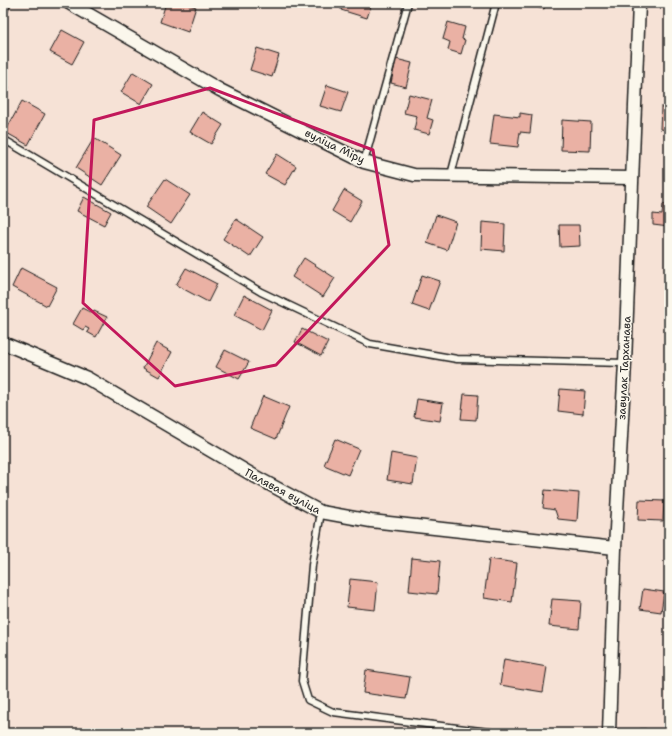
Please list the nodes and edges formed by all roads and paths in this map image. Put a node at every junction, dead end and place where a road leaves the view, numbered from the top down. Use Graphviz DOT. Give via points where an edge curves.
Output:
graph roads {
  1 [pos="69,3"];
  2 [pos="408,3"];
  3 [pos="496,3"];
  4 [pos="639,3"];
  5 [pos="3,139"];
  6 [pos="364,162"];
  7 [pos="451,175"];
  8 [pos="632,178"];
  9 [pos="3,343"];
  10 [pos="625,363"];
  11 [pos="321,512"];
  12 [pos="615,548"];
  13 [pos="496,733"];
  14 [pos="609,733"];
  1 -- 6 [label="street, вуліца Міру" via="220,90"];
  2 -- 6 [label="lane"];
  3 -- 7 [label="lane"];
  4 -- 8 [label="street, завулак Тарханава"];
  5 -- 10 [label="lane" via="262,292 370,344 457,359"];
  6 -- 7 [label="street, вуліца Міру" via="414,175"];
  7 -- 8 [label="street, вуліца Міру"];
  8 -- 10 [label="street, завулак Тарханава"];
  9 -- 11 [label="street, Палявая вуліца" via="87,378"];
  10 -- 12 [label="street, завулак Тарханава"];
  11 -- 12 [label="street, Палявая вуліца" via="371,521"];
  11 -- 13 [label="lane" via="312,565 302,681 308,700 333,712"];
  12 -- 14 [label="street, завулак Тарханава"];
}
